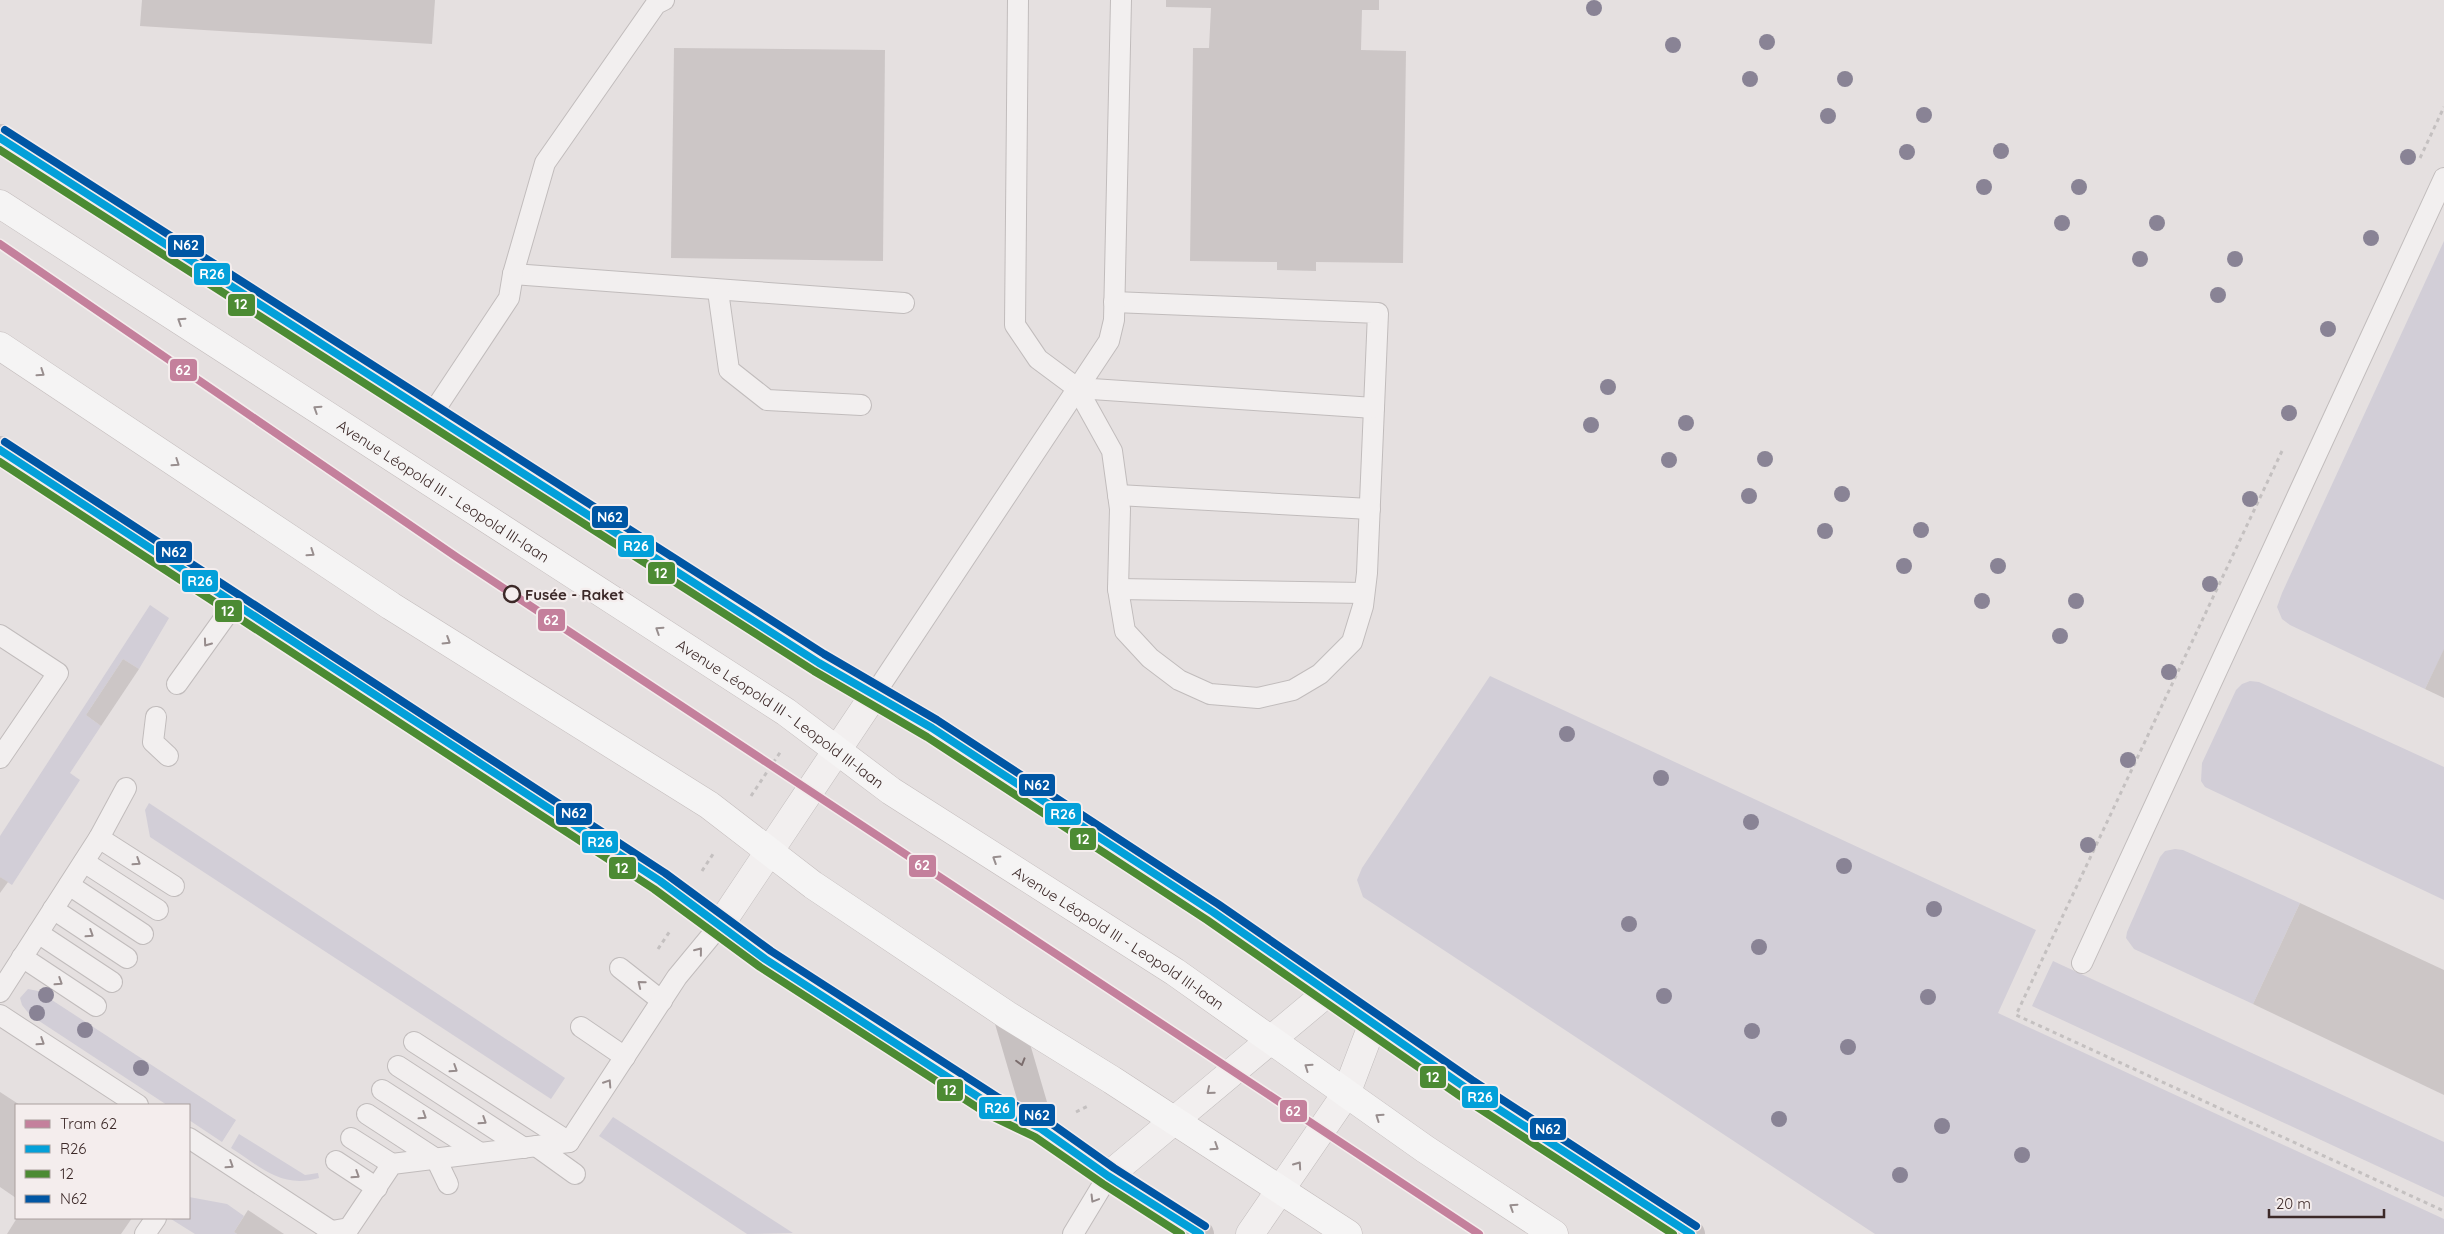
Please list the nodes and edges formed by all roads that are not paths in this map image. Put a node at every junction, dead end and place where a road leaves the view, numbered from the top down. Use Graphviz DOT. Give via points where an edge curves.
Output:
graph roads {
  1 [pos="664,0"];
  2 [pos="1018,0"];
  3 [pos="1121,0"];
  4 [pos="0,138"];
  5 [pos="2444,178"];
  6 [pos="0,204"];
  7 [pos="513,274"];
  8 [pos="718,290"];
  9 [pos="904,302"];
  10 [pos="1114,302"];
  11 [pos="0,346"];
  12 [pos="1077,388"];
  13 [pos="861,405"];
  14 [pos="1374,408"];
  15 [pos="432,414"];
  16 [pos="0,450"];
  17 [pos="1118,495"];
  18 [pos="1370,509"];
  19 [pos="1118,589"];
  20 [pos="1364,593"];
  21 [pos="235,603"];
  22 [pos="0,635"];
  23 [pos="176,684"];
  24 [pos="874,694"];
  25 [pos="156,717"];
  26 [pos="836,750"];
  27 [pos="168,756"];
  28 [pos="0,758"];
  29 [pos="126,788"];
  30 [pos="100,838"];
  31 [pos="769,851"];
  32 [pos="84,862"];
  33 [pos="69,885"];
  34 [pos="174,886"];
  35 [pos="53,909"];
  36 [pos="158,910"];
  37 [pos="720,925"];
  38 [pos="38,933"];
  39 [pos="143,934"];
  40 [pos="22,957"];
  41 [pos="127,958"];
  42 [pos="2082,964"];
  43 [pos="620,968"];
  44 [pos="112,982"];
  45 [pos="0,992"];
  46 [pos="1328,992"];
  47 [pos="662,1001"];
  48 [pos="96,1006"];
  49 [pos="0,1015"];
  50 [pos="1007,1015"];
  51 [pos="1373,1023"];
  52 [pos="581,1027"];
  53 [pos="1271,1040"];
  54 [pos="414,1042"];
  55 [pos="625,1057"];
  56 [pos="398,1066"];
  57 [pos="382,1090"];
  58 [pos="1346,1094"];
  59 [pos="136,1104"];
  60 [pos="367,1114"];
  61 [pos="1174,1121"];
  62 [pos="1040,1128"];
  63 [pos="351,1138"];
  64 [pos="190,1139"];
  65 [pos="569,1142"];
  66 [pos="530,1147"];
  67 [pos="480,1153"];
  68 [pos="436,1159"];
  69 [pos="336,1161"];
  70 [pos="392,1164"];
  71 [pos="575,1174"];
  72 [pos="1108,1176"];
  73 [pos="448,1184"];
  74 [pos="377,1188"];
  75 [pos="1280,1190"];
  76 [pos="155,1219"];
  77 [pos="1073,1231"];
  78 [pos="334,1232"];
  79 [pos="145,1234"];
  80 [pos="1200,1234"];
  81 [pos="1250,1234"];
  82 [pos="1348,1234"];
  83 [pos="1554,1234"];
  84 [pos="1691,1234"];
  1 -- 7 [label="lane" via="656,4 545,163"];
  2 -- 12 [label="lane" via="1015,325 1038,359"];
  3 -- 10 [label="lane"];
  4 -- 15 [label="street"];
  5 -- 42 [label="lane"];
  26 -- 6 [label="main road, Avenue Léopold III - Leopold III-laan, one-way" via="800,722"];
  7 -- 8 [label="lane"];
  7 -- 15 [label="lane" via="509,298"];
  8 -- 9 [label="lane"];
  8 -- 13 [label="lane" via="729,370 767,400"];
  10 -- 12 [label="lane" via="1109,342"];
  10 -- 14 [label="lane" via="1378,313"];
  11 -- 31 [label="main road, one-way" via="390,606 709,805"];
  12 -- 14 [label="lane"];
  12 -- 17 [label="lane" via="1112,450"];
  12 -- 24 [label="lane"];
  14 -- 18 [label="lane"];
  15 -- 24 [label="street" via="819,663"];
  16 -- 21 [label="street"];
  17 -- 18 [label="lane"];
  17 -- 19 [label="lane"];
  18 -- 20 [label="lane"];
  19 -- 20 [label="lane"];
  19 -- 20 [label="lane" via="1125,632 1150,658 1179,680 1210,694 1258,698 1293,690 1320,674 1352,642"];
  21 -- 23 [label="lane, one-way"];
  21 -- 37 [label="street" via="684,898"];
  22 -- 28 [label="lane" via="58,673"];
  24 -- 26 [label="street"];
  24 -- 46 [label="street" via="948,738 1213,912"];
  25 -- 27 [label="lane" via="153,742"];
  26 -- 31 [label="street"];
  53 -- 26 [label="main road, Avenue Léopold III - Leopold III-laan, one-way" via="1175,972 891,791"];
  29 -- 30 [label="lane"];
  30 -- 32 [label="lane"];
  30 -- 34 [label="lane, one-way"];
  31 -- 37 [label="street"];
  31 -- 50 [label="main road" via="813,885"];
  32 -- 33 [label="lane"];
  32 -- 36 [label="lane"];
  33 -- 35 [label="lane"];
  33 -- 39 [label="lane"];
  35 -- 38 [label="lane"];
  35 -- 41 [label="lane, one-way"];
  47 -- 37 [label="lane, one-way" via="677,977"];
  37 -- 62 [label="street" via="765,959 994,1107"];
  38 -- 40 [label="lane"];
  38 -- 44 [label="lane"];
  40 -- 45 [label="lane"];
  40 -- 48 [label="lane, one-way"];
  47 -- 43 [label="lane, one-way"];
  46 -- 51 [label="street"];
  46 -- 53 [label="street"];
  47 -- 55 [label="lane"];
  49 -- 59 [label="lane, one-way"];
  50 -- 61 [label="main road"];
  50 -- 62 [label="street, one-way"];
  51 -- 58 [label="street"];
  51 -- 84 [label="street" via="1466,1088"];
  52 -- 55 [label="lane"];
  58 -- 53 [label="main road, Avenue Léopold III - Leopold III-laan, one-way"];
  53 -- 61 [label="street, one-way"];
  54 -- 65 [label="lane, one-way"];
  65 -- 55 [label="lane, one-way"];
  56 -- 66 [label="lane, one-way"];
  57 -- 67 [label="lane, one-way"];
  75 -- 58 [label="street, one-way"];
  83 -- 58 [label="main road, Avenue Léopold III - Leopold III-laan, one-way"];
  60 -- 68 [label="lane"];
  61 -- 72 [label="street"];
  61 -- 75 [label="main road, one-way"];
  62 -- 72 [label="street"];
  63 -- 70 [label="lane"];
  64 -- 78 [label="lane, one-way"];
  65 -- 66 [label="lane"];
  66 -- 67 [label="lane"];
  66 -- 71 [label="lane"];
  67 -- 68 [label="lane"];
  68 -- 70 [label="lane"];
  68 -- 73 [label="lane"];
  69 -- 74 [label="lane, one-way"];
  70 -- 74 [label="lane"];
  72 -- 77 [label="lane, one-way"];
  72 -- 80 [label="street"];
  74 -- 78 [label="lane" via="349,1228"];
  75 -- 81 [label="street"];
  75 -- 82 [label="main road"];
  76 -- 79 [label="lane"];
}
